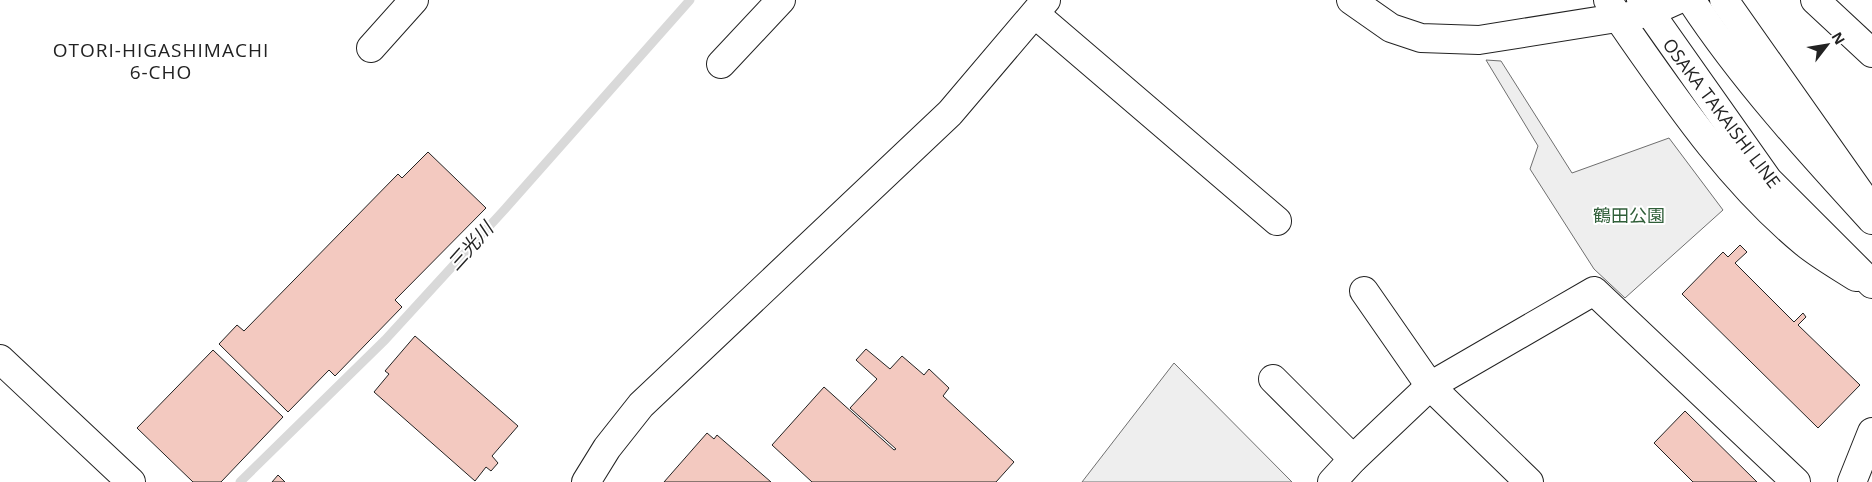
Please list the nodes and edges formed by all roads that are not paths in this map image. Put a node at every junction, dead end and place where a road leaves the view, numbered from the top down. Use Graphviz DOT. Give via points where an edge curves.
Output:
graph roads {
  1 [pos="414,0"];
  2 [pos="781,0"];
  3 [pos="1351,0"];
  4 [pos="1677,0"];
  5 [pos="1691,0"];
  6 [pos="1724,0"];
  7 [pos="1815,0"];
  8 [pos="1040,4"];
  9 [pos="1645,7"];
  10 [pos="1613,9"];
  11 [pos="371,48"];
  12 [pos="1872,53"];
  13 [pos="721,64"];
  14 [pos="1872,210"];
  15 [pos="1872,220"];
  16 [pos="1277,221"];
  17 [pos="1872,286"];
  18 [pos="1364,291"];
  19 [pos="0,359"];
  20 [pos="1273,379"];
  21 [pos="1430,386"];
  22 [pos="1872,432"];
  23 [pos="1353,459"];
  24 [pos="131,482"];
  25 [pos="586,482"];
  26 [pos="1332,482"];
  27 [pos="1529,482"];
  28 [pos="1796,482"];
  29 [pos="1852,482"];
  1 -- 11 [label="street"];
  2 -- 13 [label="street"];
  3 -- 10 [label="street" via="1391,28 1421,38 1479,40"];
  4 -- 9 [label="street"];
  5 -- 15 [label="street" via="1716,38"];
  6 -- 14 [label="street"];
  7 -- 12 [label="street"];
  8 -- 16 [label="street"];
  8 -- 25 [label="street" via="950,113 641,405 607,448"];
  9 -- 10 [label="street"];
  9 -- 17 [label="street, OSAKA TAKAISHI LINE" via="1768,180"];
  10 -- 17 [label="street" via="1692,123 1742,184 1806,244"];
  18 -- 21 [label="street"];
  19 -- 24 [label="street"];
  20 -- 23 [label="street"];
  21 -- 23 [label="street"];
  21 -- 27 [label="street"];
  21 -- 28 [label="street" via="1594,291"];
  22 -- 29 [label="street"];
  23 -- 26 [label="street"];
}
